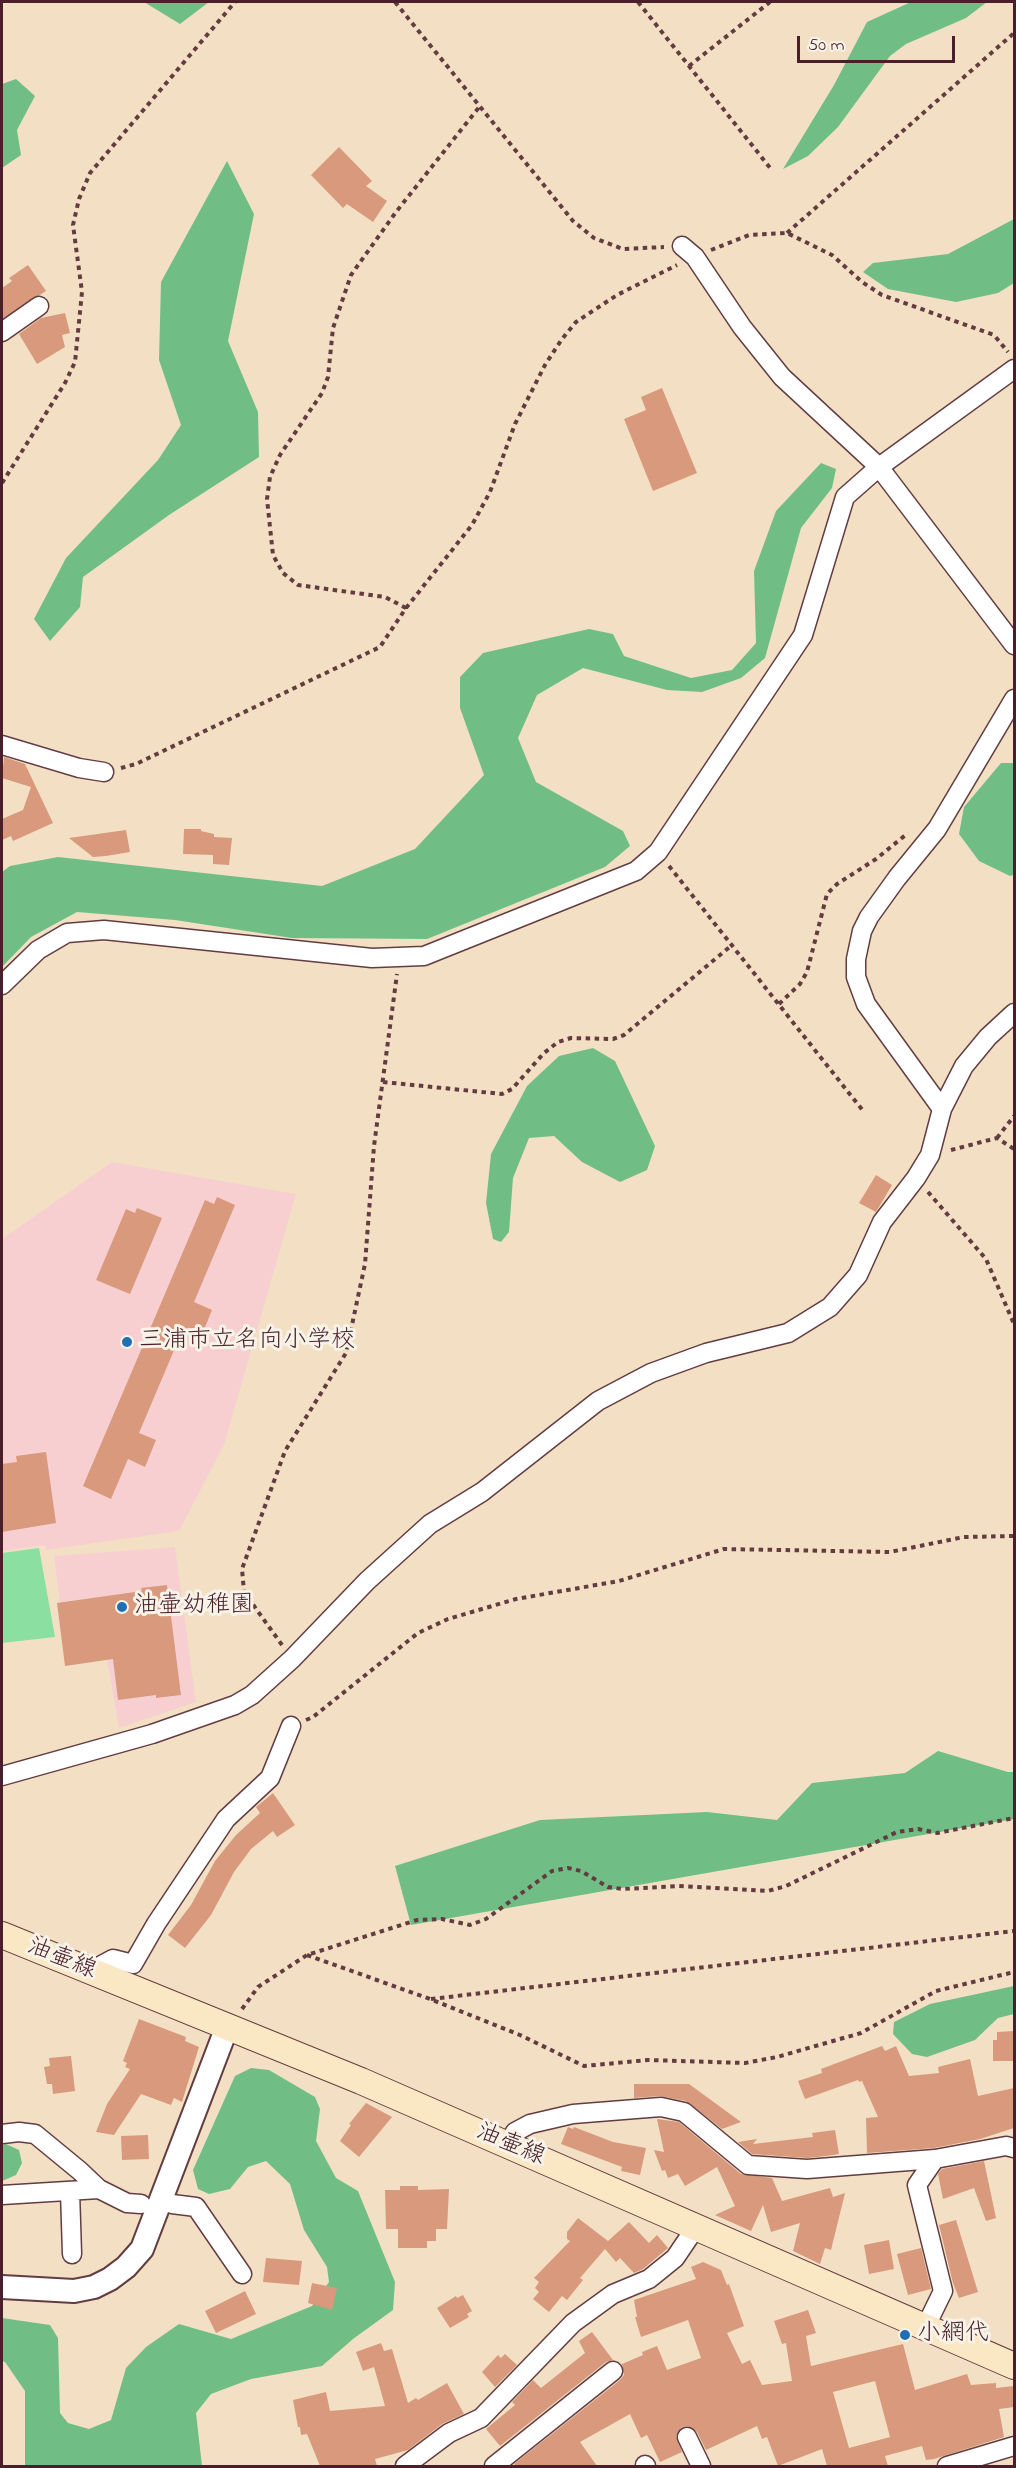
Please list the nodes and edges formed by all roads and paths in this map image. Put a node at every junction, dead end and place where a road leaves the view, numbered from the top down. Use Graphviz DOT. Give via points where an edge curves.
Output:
graph roads {
  1 [pos="235,2"];
  2 [pos="395,2"];
  3 [pos="638,2"];
  4 [pos="770,2"];
  5 [pos="1014,33"];
  6 [pos="689,66"];
  7 [pos="480,106"];
  8 [pos="771,169"];
  9 [pos="787,233"];
  10 [pos="688,251"];
  11 [pos="39,306"];
  12 [pos="2,333"];
  13 [pos="1014,360"];
  14 [pos="1014,369"];
  15 [pos="879,467"];
  16 [pos="2,483"];
  17 [pos="406,608"];
  18 [pos="1014,645"];
  19 [pos="1014,699"];
  20 [pos="2,746"];
  21 [pos="104,772"];
  22 [pos="915,829"];
  23 [pos="658,852"];
  24 [pos="732,945"];
  25 [pos="399,958"];
  26 [pos="2,985"];
  27 [pos="778,1004"];
  28 [pos="1014,1012"];
  29 [pos="383,1082"];
  30 [pos="942,1109"];
  31 [pos="864,1112"];
  32 [pos="1014,1116"];
  33 [pos="997,1138"];
  34 [pos="1014,1149"];
  35 [pos="930,1155"];
  36 [pos="916,1178"];
  37 [pos="1014,1324"];
  38 [pos="1014,1536"];
  39 [pos="292,1659"];
  40 [pos="291,1726"];
  41 [pos="2,1776"];
  42 [pos="1014,1818"];
  43 [pos="1014,1931"];
  44 [pos="2,1935"];
  45 [pos="308,1955"];
  46 [pos="89,1972"];
  47 [pos="1014,1972"];
  48 [pos="430,1999"];
  49 [pos="227,2027"];
  50 [pos="2,2134"];
  51 [pos="508,2144"];
  52 [pos="1014,2148"];
  53 [pos="935,2159"];
  54 [pos="99,2189"];
  55 [pos="70,2191"];
  56 [pos="2,2195"];
  57 [pos="141,2204"];
  58 [pos="172,2204"];
  59 [pos="696,2227"];
  60 [pos="72,2254"];
  61 [pos="242,2274"];
  62 [pos="2,2287"];
  63 [pos="925,2328"];
  64 [pos="1014,2366"];
  65 [pos="613,2371"];
  66 [pos="687,2437"];
  67 [pos="1014,2446"];
  68 [pos="405,2466"];
  69 [pos="494,2466"];
  70 [pos="700,2466"];
  71 [pos="947,2466"];
  1 -- 16 [label="path" via="90,173 73,225 82,292 75,362"];
  2 -- 7 [label="path"];
  3 -- 6 [label="path"];
  4 -- 6 [label="path"];
  5 -- 9 [label="path"];
  6 -- 8 [label="path"];
  7 -- 10 [label="path" via="573,221 594,238 623,249"];
  7 -- 17 [label="path" via="351,275 333,328 328,377 322,393 280,455 270,477 267,499 273,555 283,573 298,585 384,597"];
  9 -- 10 [label="path" via="748,235"];
  9 -- 13 [label="path" via="832,255 882,295 994,335"];
  10 -- 15 [label="street" via="782,377"];
  10 -- 17 [label="path" via="576,322 562,339 515,424 490,492 472,525"];
  11 -- 12 [label="street"];
  14 -- 15 [label="street"];
  15 -- 18 [label="street"];
  15 -- 23 [label="street" via="845,496 803,635"];
  17 -- 21 [label="path" via="380,646 136,764"];
  19 -- 30 [label="street" via="937,829 869,917 856,959 856,977 866,1004"];
  20 -- 21 [label="street"];
  22 -- 27 [label="path" via="827,894 807,972"];
  23 -- 24 [label="path"];
  23 -- 25 [label="street" via="636,871 424,956"];
  24 -- 27 [label="path"];
  24 -- 29 [label="path" via="624,1035 558,1042 512,1089 502,1094"];
  25 -- 26 [label="street" via="104,930 67,933 38,950"];
  25 -- 29 [label="path"];
  27 -- 31 [label="path"];
  28 -- 30 [label="street" via="964,1066"];
  29 -- 39 [label="path" via="365,1264 346,1353 285,1451 242,1569 244,1592"];
  30 -- 35 [label="street"];
  32 -- 33 [label="path"];
  33 -- 34 [label="path"];
  33 -- 35 [label="path"];
  35 -- 36 [label="street"];
  36 -- 37 [label="path" via="986,1259"];
  36 -- 39 [label="street" via="882,1222 858,1275 830,1307 788,1333 706,1353 651,1374 598,1401 482,1492 430,1524 367,1581"];
  38 -- 40 [label="path" via="964,1537 890,1552 724,1549 619,1581 516,1599 448,1618 417,1633 313,1717"];
  39 -- 41 [label="street" via="235,1705 152,1734"];
  40 -- 46 [label="street" via="270,1778 226,1819 133,1964 113,1959"];
  42 -- 45 [label="path" via="937,1833 918,1829 897,1832 768,1891 678,1886 622,1889 608,1887 581,1871 552,1871 486,1919 470,1925 442,1919 417,1920"];
  43 -- 48 [label="path"];
  44 -- 46 [label="main road, 油壷線"];
  45 -- 48 [label="path"];
  45 -- 49 [label="path" via="258,1988"];
  46 -- 49 [label="main road, 油壷線"];
  47 -- 48 [label="path" via="936,1991 861,2033 745,2063 648,2060 584,2066"];
  49 -- 51 [label="main road, 油壷線"];
  49 -- 62 [label="street" via="142,2249 126,2267 94,2287 74,2291"];
  50 -- 54 [label="street" via="35,2134"];
  51 -- 53 [label="street" via="515,2132 530,2124 573,2114 661,2107 684,2112 748,2165 807,2169"];
  51 -- 59 [label="main road, 油壷線"];
  52 -- 53 [label="street" via="1006,2146"];
  53 -- 63 [label="street" via="917,2185 943,2291"];
  54 -- 55 [label="street"];
  54 -- 57 [label="street" via="127,2203"];
  55 -- 56 [label="street"];
  55 -- 60 [label="street"];
  58 -- 61 [label="street" via="196,2207"];
  59 -- 63 [label="main road, 油壷線"];
  59 -- 68 [label="street" via="675,2258 650,2279 613,2294 573,2323 481,2418 449,2433"];
  63 -- 64 [label="main road, 油壷線"];
  65 -- 69 [label="street"];
  66 -- 70 [label="street"];
  67 -- 71 [label="street"];
}
